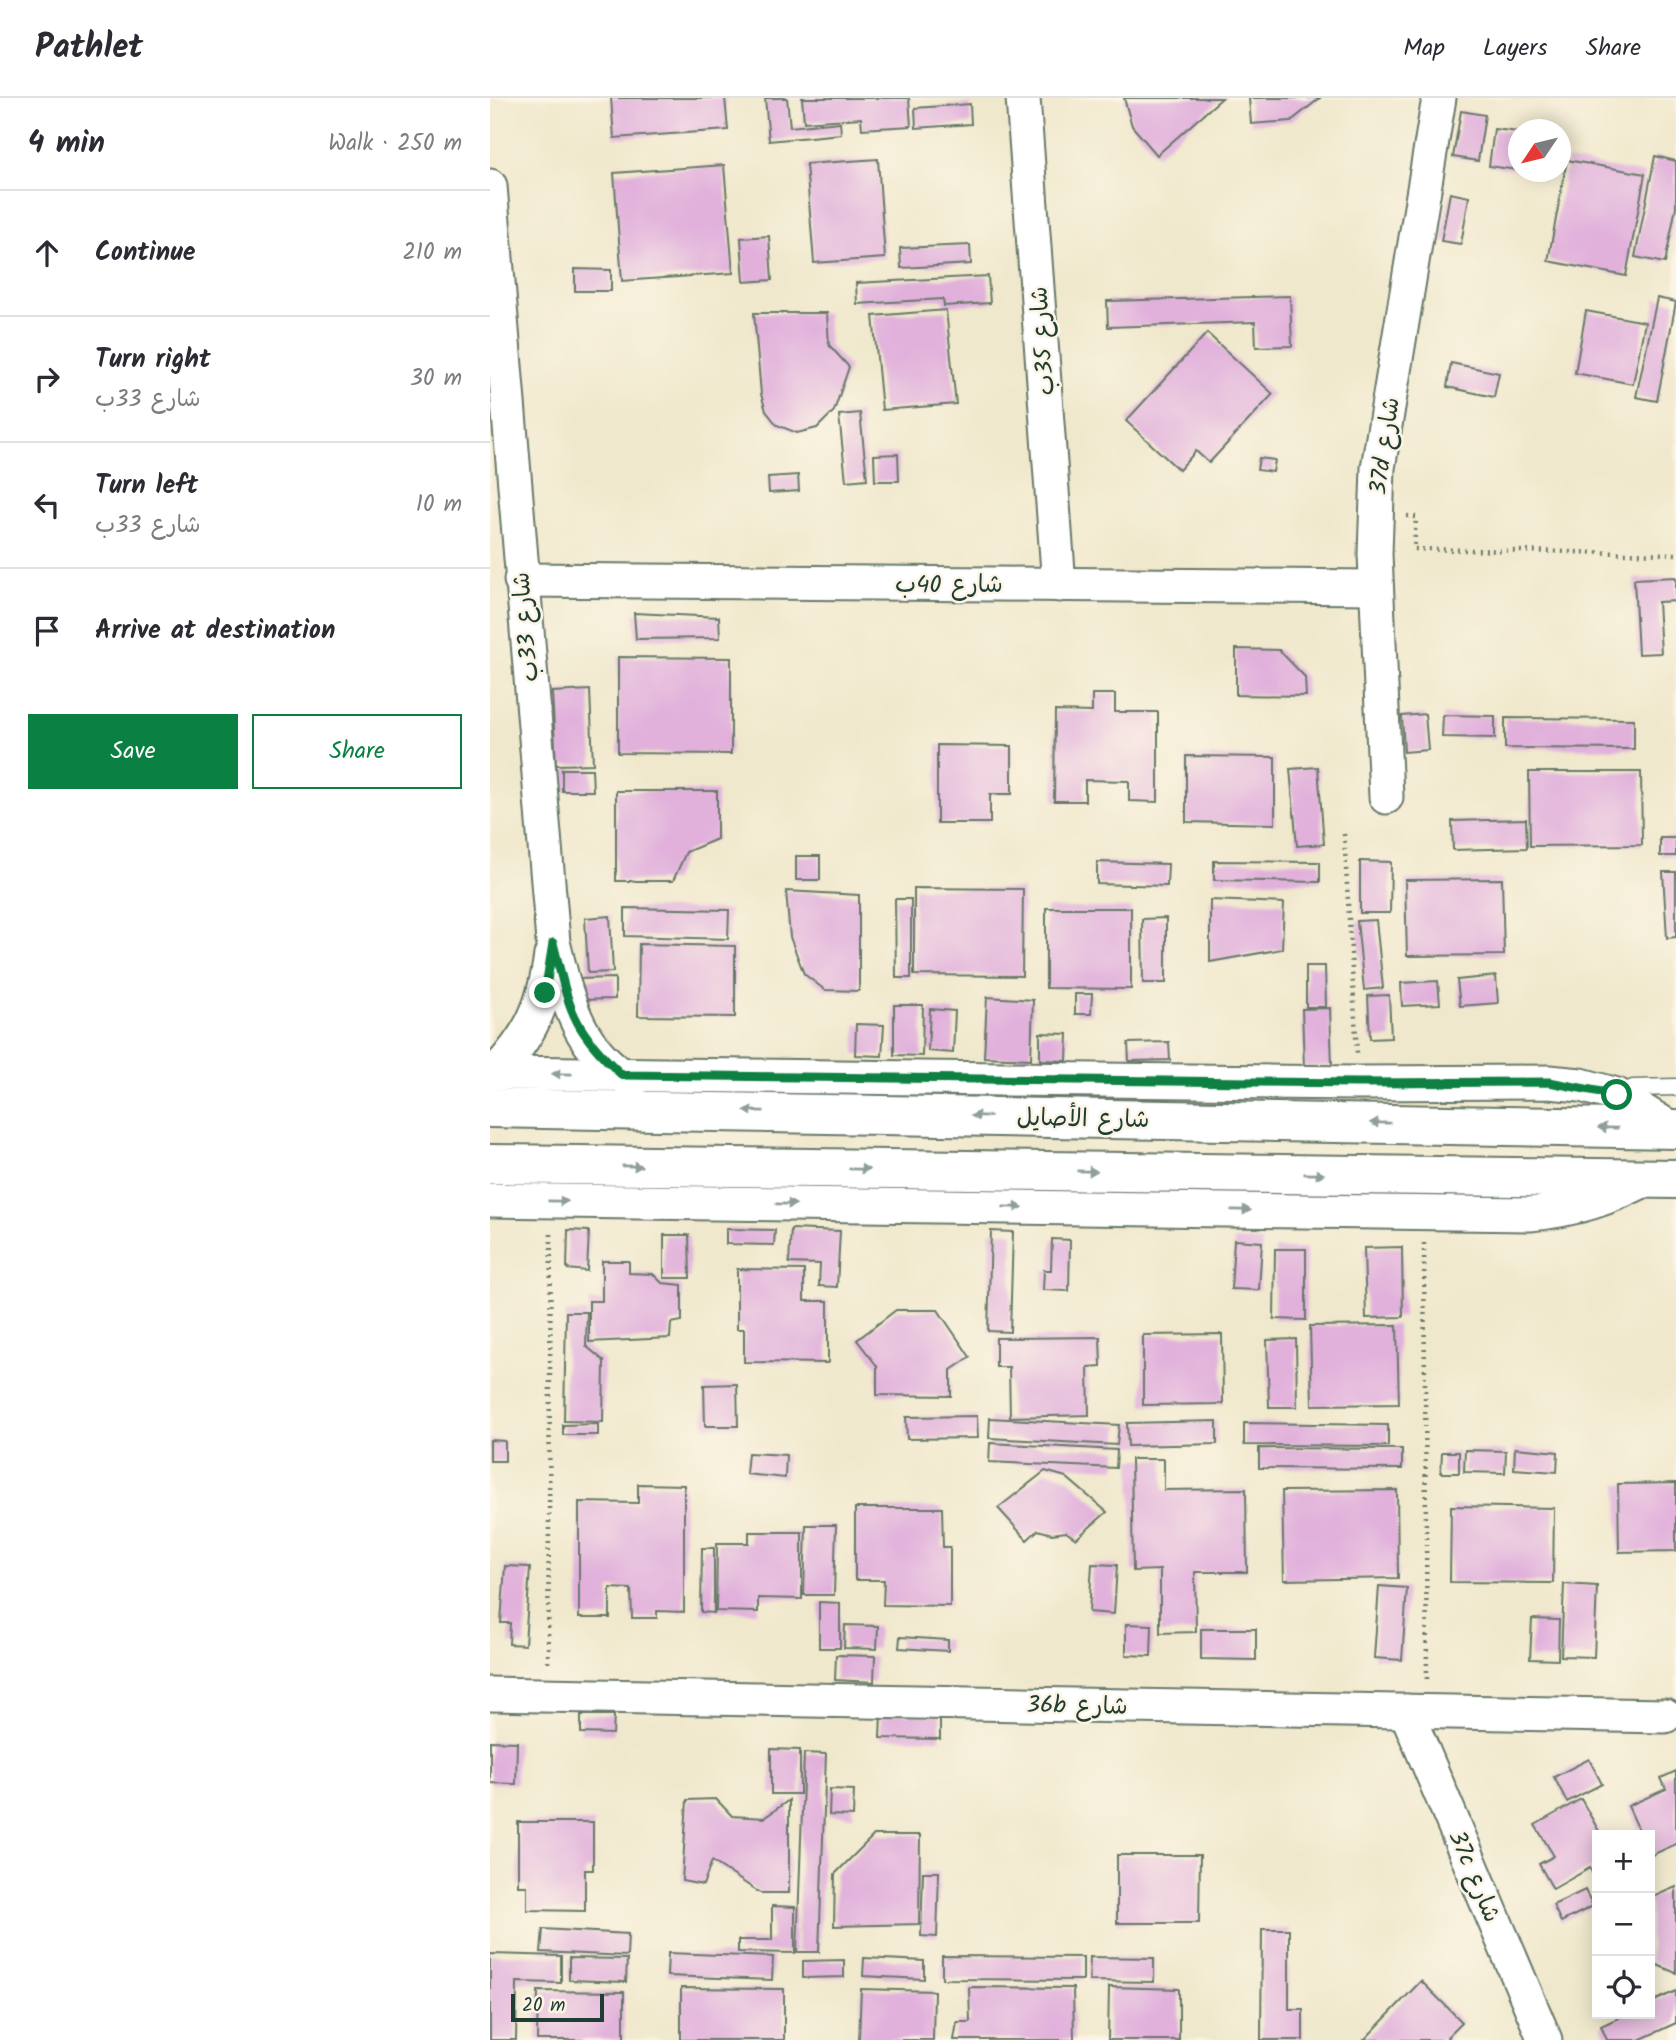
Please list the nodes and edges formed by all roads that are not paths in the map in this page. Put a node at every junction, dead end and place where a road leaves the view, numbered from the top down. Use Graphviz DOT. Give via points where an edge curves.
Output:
graph roads {
  1 [pos="1023,98"];
  2 [pos="1439,98"];
  3 [pos="490,186"];
  4 [pos="521,580"];
  5 [pos="1059,585"];
  6 [pos="1376,587"];
  7 [pos="1386,797"];
  8 [pos="553,943"];
  9 [pos="622,1075"];
  10 [pos="492,1085"];
  11 [pos="1676,1087"];
  12 [pos="1617,1095"];
  13 [pos="676,1110"];
  14 [pos="1674,1129"];
  15 [pos="490,1164"];
  16 [pos="1662,1178"];
  17 [pos="490,1200"];
  18 [pos="490,1694"];
  19 [pos="1417,1711"];
  20 [pos="1665,1716"];
  21 [pos="1545,2040"];
  1 -- 5 [label="street, شارع 35ب"];
  2 -- 6 [label="street, 37d شارع" via="1384,422 1375,514"];
  3 -- 4 [label="street, شارع 33ب"];
  4 -- 5 [label="street, شارع 40ب"];
  4 -- 8 [label="street, شارع 33ب"];
  5 -- 6 [label="street, شارع 40ب"];
  6 -- 7 [label="street, 37d شارع"];
  8 -- 9 [label="street, شارع 33ب" via="572,1016 594,1049"];
  8 -- 10 [label="street, شارع 33ب" via="537,1016"];
  9 -- 10 [label="street, one-way"];
  9 -- 12 [label="street" via="1549,1082"];
  9 -- 13 [label="street, شارع 33ب"];
  10 -- 13 [label="street, شارع الأصايل"];
  11 -- 12 [label="lane" via="1633,1088"];
  12 -- 14 [label="street"];
  14 -- 13 [label="street, شارع الأصايل, one-way"];
  15 -- 16 [label="street, one-way"];
  17 -- 16 [label="street, one-way" via="1554,1212"];
  18 -- 19 [label="street, 36b شارع"];
  19 -- 20 [label="street, 36b شارع"];
  19 -- 21 [label="street, 37c شارع"];
}
